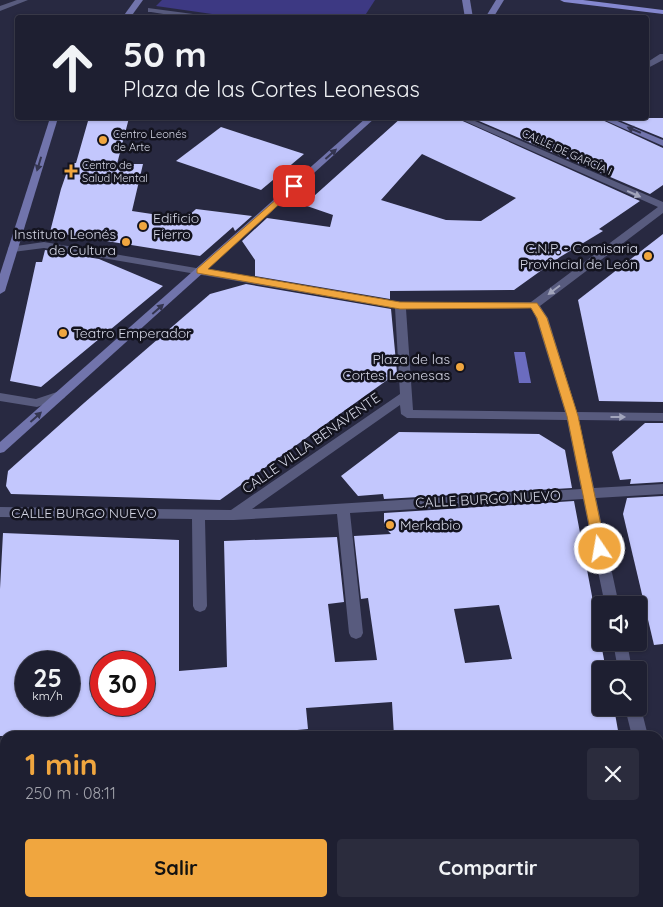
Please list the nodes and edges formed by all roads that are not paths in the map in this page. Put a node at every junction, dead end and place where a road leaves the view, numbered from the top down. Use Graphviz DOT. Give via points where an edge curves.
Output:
graph roads {
  1 [pos="24,0"];
  2 [pos="139,0"];
  3 [pos="466,0"];
  4 [pos="500,0"];
  5 [pos="564,0"];
  6 [pos="0,9"];
  7 [pos="150,10"];
  8 [pos="663,12"];
  9 [pos="128,15"];
  10 [pos="186,15"];
  11 [pos="468,15"];
  12 [pos="491,15"];
  13 [pos="663,56"];
  14 [pos="649,65"];
  15 [pos="53,120"];
  16 [pos="369,120"];
  17 [pos="467,120"];
  18 [pos="609,120"];
  19 [pos="663,143"];
  20 [pos="663,207"];
  21 [pos="13,249"];
  22 [pos="200,271"];
  23 [pos="0,291"];
  24 [pos="534,305"];
  25 [pos="400,306"];
  26 [pos="60,395"];
  27 [pos="406,395"];
  28 [pos="0,397"];
  29 [pos="572,416"];
  30 [pos="663,417"];
  31 [pos="0,449"];
  32 [pos="663,489"];
  33 [pos="588,493"];
  34 [pos="343,507"];
  35 [pos="0,512"];
  36 [pos="198,514"];
  37 [pos="234,514"];
  38 [pos="610,596"];
  39 [pos="200,606"];
  40 [pos="356,634"];
  41 [pos="636,716"];
  42 [pos="639,731"];
  1 -- 6 [label="street"];
  2 -- 9 [label="main road"];
  3 -- 11 [label="main road"];
  4 -- 12 [label="main road"];
  5 -- 8 [label="main road"];
  7 -- 10 [label="street"];
  13 -- 14 [label="street"];
  15 -- 21 [label="main road, one-way"];
  22 -- 16 [label="main road, one-way"];
  17 -- 20 [label="street, CALLE DE GARCÍA I, one-way"];
  19 -- 18 [label="main road, one-way"];
  20 -- 24 [label="street, one-way"];
  21 -- 22 [label="street" via="44,245"];
  21 -- 23 [label="main road"];
  22 -- 25 [label="street"];
  26 -- 22 [label="main road, one-way"];
  24 -- 25 [label="street"];
  24 -- 29 [label="street" via="542,318"];
  25 -- 27 [label="street"];
  26 -- 28 [label="street" via="37,403"];
  31 -- 26 [label="main road, one-way"];
  27 -- 29 [label="street" via="407,414"];
  27 -- 37 [label="street, CALLE VILLA BENAVENTE"];
  29 -- 30 [label="street, one-way"];
  29 -- 33 [label="street"];
  32 -- 33 [label="street, CALLE BURGO NUEVO"];
  33 -- 34 [label="street, CALLE BURGO NUEVO"];
  33 -- 38 [label="street"];
  34 -- 37 [label="street, CALLE BURGO NUEVO"];
  34 -- 40 [label="street"];
  35 -- 36 [label="street, CALLE BURGO NUEVO"];
  36 -- 37 [label="street, CALLE BURGO NUEVO"];
  36 -- 39 [label="street"];
  41 -- 42 [label="street"];
}
